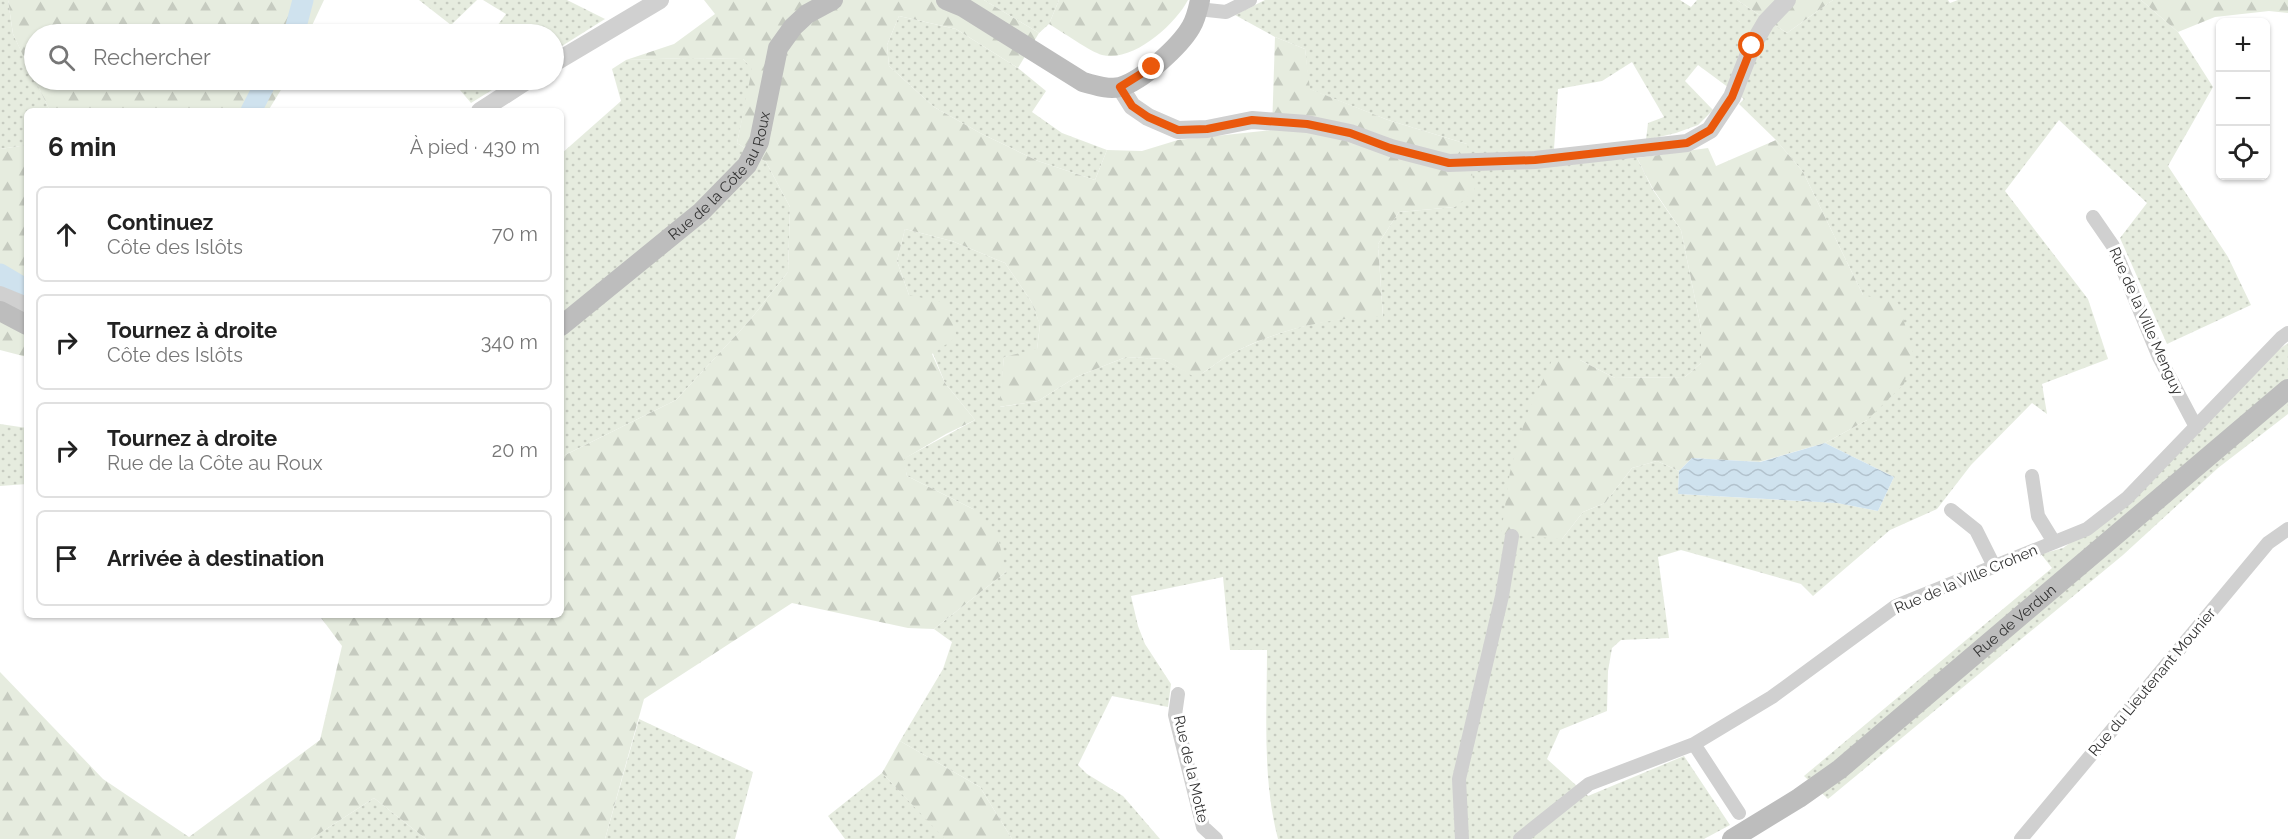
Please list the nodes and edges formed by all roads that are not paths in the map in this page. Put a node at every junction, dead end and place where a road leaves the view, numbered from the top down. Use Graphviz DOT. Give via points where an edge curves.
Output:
graph roads {
  1 [pos="660,0"];
  2 [pos="833,0"];
  3 [pos="946,0"];
  4 [pos="1251,0"];
  5 [pos="1787,0"];
  6 [pos="1199,5"];
  7 [pos="564,57"];
  8 [pos="1120,87"];
  9 [pos="513,90"];
  10 [pos="485,108"];
  11 [pos="2093,218"];
  12 [pos="0,295"];
  13 [pos="24,305"];
  14 [pos="0,311"];
  15 [pos="24,323"];
  16 [pos="564,324"];
  17 [pos="2288,333"];
  18 [pos="2288,390"];
  19 [pos="2196,427"];
  20 [pos="2032,476"];
  21 [pos="1951,510"];
  22 [pos="2288,529"];
  23 [pos="1512,536"];
  24 [pos="2054,542"];
  25 [pos="1994,566"];
  26 [pos="1178,694"];
  27 [pos="1694,744"];
  28 [pos="1739,813"];
  29 [pos="1216,839"];
  30 [pos="1462,839"];
  31 [pos="1520,839"];
  32 [pos="1732,839"];
  33 [pos="2021,839"];
  1 -- 7 [label="street"];
  2 -- 16 [label="main road, Rue de la Côte au Roux" via="807,14 778,48 759,142 747,165 701,212"];
  3 -- 8 [label="main road" via="1083,82 1104,88"];
  4 -- 6 [label="street" via="1226,12"];
  5 -- 8 [label="street" via="1766,22 1732,97 1710,130 1687,143 1535,160 1449,163 1307,124 1252,120 1178,130 1132,106"];
  6 -- 8 [label="main road" via="1184,37 1152,67"];
  9 -- 10 [label="street"];
  11 -- 19 [label="street, Rue de la Ville Menguy" via="2113,246 2159,357"];
  12 -- 13 [label="street"];
  14 -- 15 [label="main road"];
  17 -- 19 [label="street, Rue de la Ville Crohen"];
  18 -- 32 [label="main road, Rue de Verdun" via="1840,769"];
  19 -- 24 [label="street, Rue de la Ville Crohen" via="2127,498 2087,529"];
  20 -- 24 [label="street" via="2038,516"];
  21 -- 25 [label="street" via="1976,530"];
  22 -- 33 [label="street, Rue du Lieutenant Mounier" via="2268,543"];
  23 -- 30 [label="street" via="1502,596 1459,779"];
  24 -- 25 [label="street, Rue de la Ville Crohen"];
  25 -- 27 [label="street, Rue de la Ville Crohen" via="1896,606 1772,696"];
  26 -- 29 [label="street, Rue de la Motte" via="1175,716 1203,827"];
  27 -- 28 [label="street"];
  27 -- 31 [label="street, Rue de la Ville Crohen" via="1589,783"];
}
